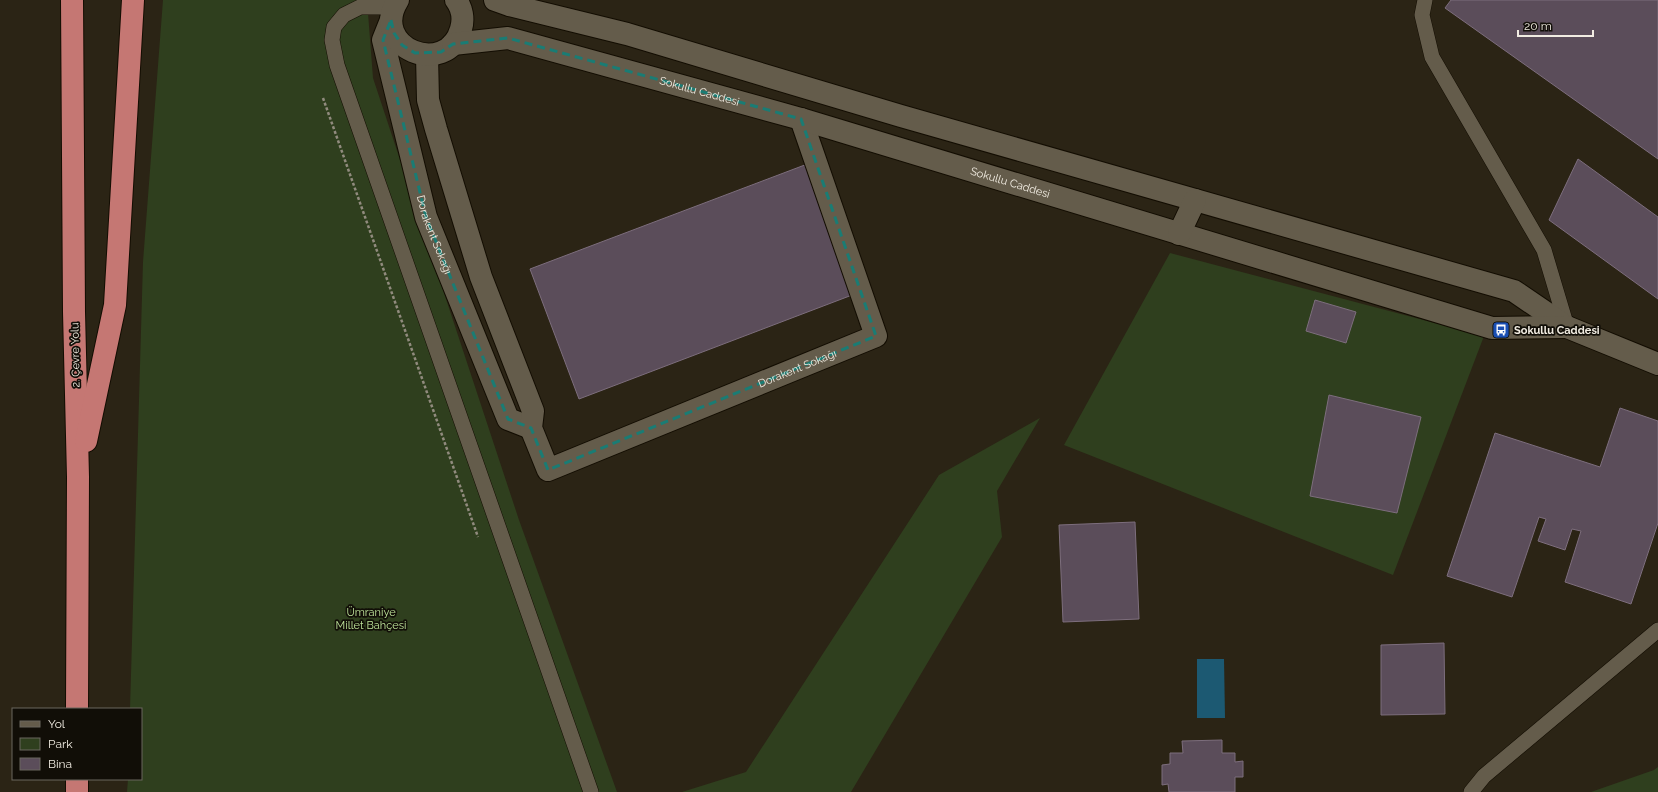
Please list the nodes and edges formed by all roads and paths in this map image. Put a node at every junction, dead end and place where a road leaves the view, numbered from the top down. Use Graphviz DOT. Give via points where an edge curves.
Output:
graph roads {
  1 [pos="72,0"];
  2 [pos="133,0"];
  3 [pos="456,0"];
  4 [pos="495,0"];
  5 [pos="1424,0"];
  6 [pos="394,9"];
  7 [pos="453,44"];
  8 [pos="427,55"];
  9 [pos="810,89"];
  10 [pos="323,98"];
  11 [pos="801,119"];
  12 [pos="1195,200"];
  13 [pos="1179,234"];
  14 [pos="1567,327"];
  15 [pos="1658,364"];
  16 [pos="531,428"];
  17 [pos="78,477"];
  18 [pos="480,542"];
  19 [pos="1658,630"];
  20 [pos="77,708"];
  21 [pos="77,780"];
  22 [pos="77,792"];
  23 [pos="591,792"];
  24 [pos="1471,792"];
  1 -- 17 [label="highway, 2. Çevre Yolu"];
  2 -- 17 [label="highway" via="115,306"];
  3 -- 7 [label="street" via="463,22"];
  4 -- 9 [label="street, Sokullu Caddesi" via="627,34"];
  5 -- 14 [label="lane" via="1422,15 1432,57 1544,250"];
  6 -- 8 [label="street" via="394,33 402,45 415,53"];
  6 -- 16 [label="street, Dorakent Sokağı" via="383,40 426,217 508,419"];
  6 -- 23 [label="lane" via="360,7 344,15 334,27 332,40 337,65"];
  7 -- 8 [label="street, Sokullu Caddesi" via="441,52"];
  7 -- 11 [label="street, Sokullu Caddesi" via="508,38"];
  8 -- 16 [label="street, Dorakent Sokağı" via="428,100 481,277 533,412"];
  9 -- 11 [label="street"];
  9 -- 12 [label="street, Sokullu Caddesi"];
  10 -- 18 [label="path"];
  11 -- 13 [label="street, Sokullu Caddesi"];
  11 -- 16 [label="street, Dorakent Sokağı" via="876,336 548,470"];
  12 -- 13 [label="street"];
  12 -- 14 [label="street, Sokullu Caddesi" via="1514,291"];
  13 -- 14 [label="street, Sokullu Caddesi" via="1492,328"];
  14 -- 15 [label="street, Sokullu Caddesi"];
  17 -- 20 [label="highway, 2. Çevre Yolu"];
  19 -- 24 [label="lane" via="1484,776"];
  21 -- 22 [label="highway"];
}
